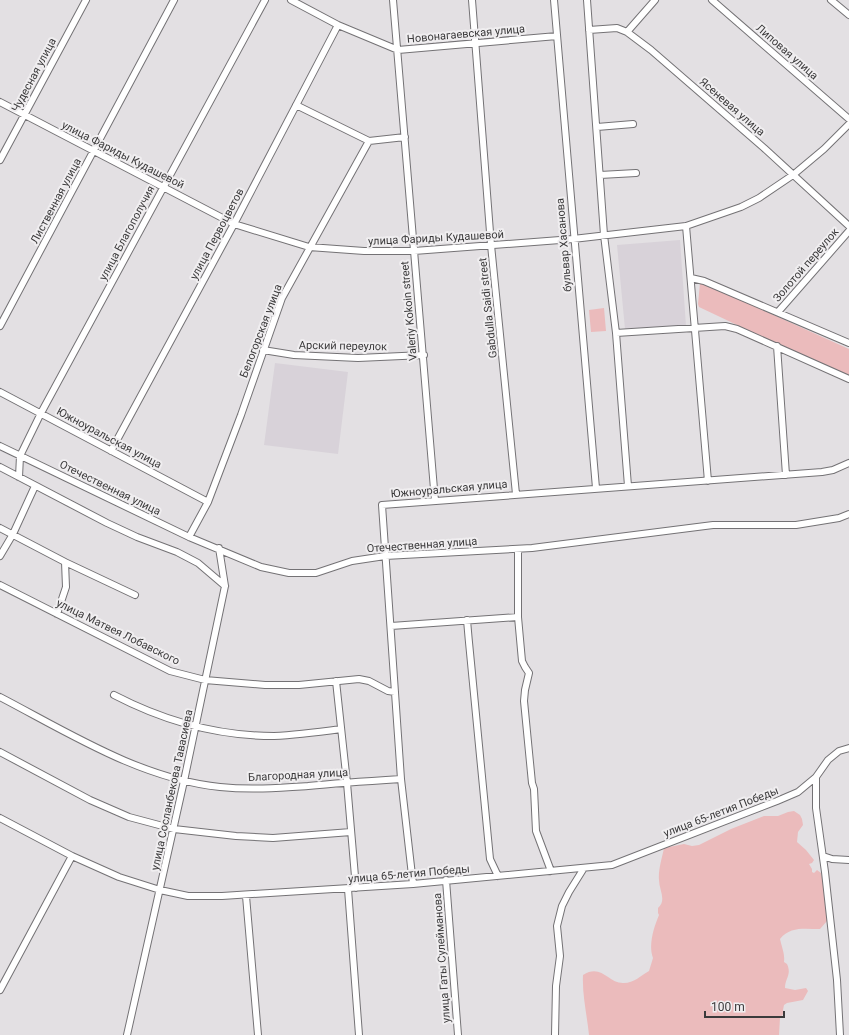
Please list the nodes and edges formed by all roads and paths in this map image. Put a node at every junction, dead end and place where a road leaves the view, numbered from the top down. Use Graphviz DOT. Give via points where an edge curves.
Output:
graph roads {
  1 [pos="86,0"];
  2 [pos="174,0"];
  3 [pos="265,0"];
  4 [pos="291,0"];
  5 [pos="393,0"];
  6 [pos="472,0"];
  7 [pos="554,0"];
  8 [pos="587,0"];
  9 [pos="655,0"];
  10 [pos="712,0"];
  11 [pos="831,0"];
  12 [pos="849,15"];
  13 [pos="338,25"];
  14 [pos="590,30"];
  15 [pos="627,32"];
  16 [pos="557,36"];
  17 [pos="475,44"];
  18 [pos="398,50"];
  19 [pos="0,102"];
  20 [pos="296,105"];
  21 [pos="24,115"];
  22 [pos="849,119"];
  23 [pos="633,124"];
  24 [pos="849,124"];
  25 [pos="597,127"];
  26 [pos="405,137"];
  27 [pos="368,141"];
  28 [pos="94,151"];
  29 [pos="0,160"];
  30 [pos="636,173"];
  31 [pos="600,175"];
  32 [pos="793,176"];
  33 [pos="164,187"];
  34 [pos="234,224"];
  35 [pos="686,226"];
  36 [pos="849,226"];
  37 [pos="849,231"];
  38 [pos="604,236"];
  39 [pos="573,239"];
  40 [pos="492,245"];
  41 [pos="309,247"];
  42 [pos="414,251"];
  43 [pos="691,278"];
  44 [pos="778,312"];
  45 [pos="0,326"];
  46 [pos="696,328"];
  47 [pos="616,333"];
  48 [pos="849,343"];
  49 [pos="777,346"];
  50 [pos="263,350"];
  51 [pos="424,355"];
  52 [pos="849,379"];
  53 [pos="0,392"];
  54 [pos="41,413"];
  55 [pos="0,446"];
  56 [pos="111,450"];
  57 [pos="20,456"];
  58 [pos="849,463"];
  59 [pos="0,467"];
  60 [pos="786,475"];
  61 [pos="19,477"];
  62 [pos="708,481"];
  63 [pos="35,486"];
  64 [pos="628,486"];
  65 [pos="596,488"];
  66 [pos="516,494"];
  67 [pos="208,502"];
  68 [pos="435,502"];
  69 [pos="849,514"];
  70 [pos="0,528"];
  71 [pos="13,534"];
  72 [pos="189,537"];
  73 [pos="218,548"];
  74 [pos="518,549"];
  75 [pos="0,556"];
  76 [pos="385,556"];
  77 [pos="65,562"];
  78 [pos="0,585"];
  79 [pos="225,586"];
  80 [pos="136,595"];
  81 [pos="57,614"];
  82 [pos="518,617"];
  83 [pos="467,620"];
  84 [pos="391,626"];
  85 [pos="205,680"];
  86 [pos="336,681"];
  87 [pos="395,692"];
  88 [pos="114,695"];
  89 [pos="0,696"];
  90 [pos="196,726"];
  91 [pos="341,729"];
  92 [pos="849,748"];
  93 [pos="0,752"];
  94 [pos="816,777"];
  95 [pos="401,778"];
  96 [pos="184,781"];
  97 [pos="347,782"];
  98 [pos="0,818"];
  99 [pos="174,829"];
  100 [pos="351,832"];
  101 [pos="72,856"];
  102 [pos="823,856"];
  103 [pos="849,860"];
  104 [pos="584,868"];
  105 [pos="551,871"];
  106 [pos="498,876"];
  107 [pos="446,880"];
  108 [pos="413,884"];
  109 [pos="356,888"];
  110 [pos="348,889"];
  111 [pos="160,890"];
  112 [pos="246,896"];
  113 [pos="0,990"];
  114 [pos="127,1035"];
  115 [pos="258,1035"];
  116 [pos="359,1035"];
  117 [pos="458,1035"];
  118 [pos="556,1035"];
  119 [pos="840,1035"];
  1 -- 21 [label="street, Чудесная улица"];
  2 -- 28 [label="street, Лиственная улица"];
  3 -- 33 [label="street, улица Благополучия"];
  4 -- 13 [label="street, Новонагаевская улица"];
  5 -- 18 [label="street, Valeriy Kokoin street"];
  6 -- 17 [label="street, Gabdulla Saidi street"];
  7 -- 16 [label="street, бульвар Хасанова"];
  8 -- 14 [label="street"];
  9 -- 15 [label="street"];
  10 -- 22 [label="street, Липовая улица"];
  11 -- 12 [label="street"];
  13 -- 18 [label="street, Новонагаевская улица"];
  13 -- 20 [label="street, улица Первоцветов"];
  14 -- 15 [label="street, Ясеневая улица" via="617,28"];
  14 -- 25 [label="street"];
  15 -- 32 [label="street, Ясеневая улица" via="651,50"];
  16 -- 17 [label="street, Новонагаевская улица"];
  16 -- 39 [label="street, бульвар Хасанова"];
  17 -- 18 [label="street, Новонагаевская улица"];
  17 -- 40 [label="street, Gabdulla Saidi street"];
  18 -- 26 [label="street, Valeriy Kokoin street"];
  19 -- 21 [label="street, улица Фариды Кудашевой"];
  20 -- 27 [label="street"];
  20 -- 34 [label="street, улица Первоцветов"];
  21 -- 28 [label="street, улица Фариды Кудашевой"];
  21 -- 29 [label="street, Чудесная улица"];
  23 -- 25 [label="street"];
  24 -- 32 [label="street, улица Фариды Кудашевой"];
  25 -- 31 [label="street"];
  26 -- 27 [label="street"];
  26 -- 42 [label="street, Valeriy Kokoin street"];
  27 -- 41 [label="street, Белогорская улица"];
  28 -- 33 [label="street, улица Фариды Кудашевой"];
  28 -- 45 [label="street, Лиственная улица"];
  30 -- 31 [label="street"];
  31 -- 38 [label="street"];
  32 -- 35 [label="street, улица Фариды Кудашевой" via="741,207"];
  32 -- 36 [label="street, Ясеневая улица"];
  33 -- 34 [label="street, улица Фариды Кудашевой"];
  33 -- 54 [label="street, улица Благополучия"];
  34 -- 41 [label="street, улица Фариды Кудашевой"];
  34 -- 56 [label="street, улица Первоцветов"];
  35 -- 38 [label="street, улица Фариды Кудашевой"];
  35 -- 43 [label="street"];
  37 -- 44 [label="street, Золотой переулок"];
  38 -- 39 [label="street, улица Фариды Кудашевой"];
  38 -- 47 [label="street"];
  39 -- 40 [label="street, улица Фариды Кудашевой"];
  39 -- 65 [label="street, бульвар Хасанова"];
  40 -- 42 [label="street, улица Фариды Кудашевой"];
  40 -- 66 [label="street, Gabdulla Saidi street"];
  41 -- 42 [label="street, улица Фариды Кудашевой" via="364,252"];
  41 -- 50 [label="street, Белогорская улица" via="282,298"];
  42 -- 51 [label="street, Valeriy Kokoin street"];
  43 -- 44 [label="street"];
  43 -- 46 [label="street"];
  44 -- 48 [label="street"];
  46 -- 47 [label="street"];
  46 -- 49 [label="street" via="730,327"];
  46 -- 62 [label="street"];
  47 -- 64 [label="street"];
  49 -- 52 [label="street"];
  49 -- 60 [label="street"];
  50 -- 51 [label="street, Арский переулок" via="294,355 358,358"];
  50 -- 67 [label="street, Белогорская улица"];
  51 -- 68 [label="street, Valeriy Kokoin street"];
  53 -- 54 [label="street, Южноуральская улица"];
  54 -- 56 [label="street, Южноуральская улица"];
  54 -- 57 [label="street, улица Благополучия"];
  55 -- 57 [label="street, Отечественная улица"];
  56 -- 67 [label="street, Южноуральская улица"];
  57 -- 61 [label="street"];
  57 -- 72 [label="street, Отечественная улица"];
  58 -- 60 [label="street, Южноуральская улица" via="833,470"];
  59 -- 61 [label="street"];
  60 -- 62 [label="street, Южноуральская улица"];
  61 -- 63 [label="street"];
  62 -- 64 [label="street, Южноуральская улица"];
  63 -- 71 [label="street"];
  63 -- 79 [label="street" via="136,537 177,552 198,563"];
  64 -- 65 [label="street, Южноуральская улица"];
  65 -- 66 [label="street, Южноуральская улица"];
  66 -- 68 [label="street, Южноуральская улица"];
  67 -- 72 [label="street, Белогорская улица"];
  68 -- 76 [label="street, Южноуральская улица" via="382,505"];
  69 -- 74 [label="street, Отечественная улица" via="796,525 713,525"];
  70 -- 71 [label="street"];
  71 -- 75 [label="street"];
  71 -- 77 [label="street"];
  72 -- 73 [label="street, Отечественная улица"];
  73 -- 76 [label="street, Отечественная улица" via="261,567 289,573 316,573 352,561"];
  73 -- 79 [label="street, улица Сосланбекова Тавасиева"];
  74 -- 76 [label="street, Отечественная улица"];
  74 -- 82 [label="street"];
  76 -- 84 [label="street, Южноуральская улица"];
  77 -- 80 [label="street"];
  77 -- 81 [label="street" via="66,587"];
  78 -- 81 [label="street, улица Матвея Лобавского"];
  79 -- 85 [label="street, улица Сосланбекова Тавасиева"];
  81 -- 85 [label="street, улица Матвея Лобавского" via="170,671"];
  82 -- 83 [label="street"];
  82 -- 105 [label="street" via="522,661 530,673 524,701 536,831"];
  83 -- 84 [label="street"];
  83 -- 106 [label="street" via="490,860"];
  84 -- 87 [label="street, Южноуральская улица"];
  85 -- 86 [label="street, улица Матвея Лобавского" via="265,686"];
  85 -- 90 [label="street, улица Сосланбекова Тавасиева"];
  86 -- 87 [label="street, улица Матвея Лобавского" via="359,679"];
  86 -- 91 [label="street"];
  87 -- 95 [label="street, Южноуральская улица"];
  88 -- 90 [label="street" via="160,716"];
  89 -- 96 [label="street, Благородная улица" via="119,759"];
  90 -- 91 [label="street" via="274,736"];
  90 -- 96 [label="street, улица Сосланбекова Тавасиева"];
  91 -- 97 [label="street"];
  92 -- 94 [label="street, улица 65-летия Победы" via="839,751 828,760"];
  93 -- 99 [label="street" via="129,817"];
  94 -- 102 [label="street" via="816,808"];
  94 -- 104 [label="street, улица 65-летия Победы" via="798,792 777,801 612,865"];
  95 -- 97 [label="street, Благородная улица"];
  95 -- 108 [label="street, Южноуральская улица"];
  96 -- 97 [label="street, Благородная улица" via="255,790"];
  96 -- 99 [label="street, улица Сосланбекова Тавасиева"];
  97 -- 100 [label="street"];
  98 -- 101 [label="street, улица 65-летия Победы"];
  99 -- 100 [label="street" via="273,838"];
  99 -- 111 [label="street, улица Сосланбекова Тавасиева"];
  100 -- 109 [label="street"];
  101 -- 111 [label="street, улица 65-летия Победы" via="119,877"];
  101 -- 113 [label="street"];
  102 -- 103 [label="street"];
  102 -- 119 [label="street" via="837,980"];
  104 -- 105 [label="street, улица 65-летия Победы"];
  104 -- 118 [label="street" via="566,899 557,926 560,956 556,986"];
  105 -- 106 [label="street, улица 65-летия Победы"];
  106 -- 107 [label="street, улица 65-летия Победы"];
  107 -- 108 [label="street, улица 65-летия Победы"];
  107 -- 117 [label="street, улица Гаты Сулейманова"];
  108 -- 109 [label="street, улица 65-летия Победы"];
  109 -- 110 [label="street, улица 65-летия Победы"];
  110 -- 112 [label="street, улица 65-летия Победы"];
  110 -- 116 [label="street"];
  111 -- 112 [label="street, улица 65-летия Победы" via="188,896"];
  111 -- 114 [label="street, улица Сосланбекова Тавасиева"];
  112 -- 115 [label="street"];
}
